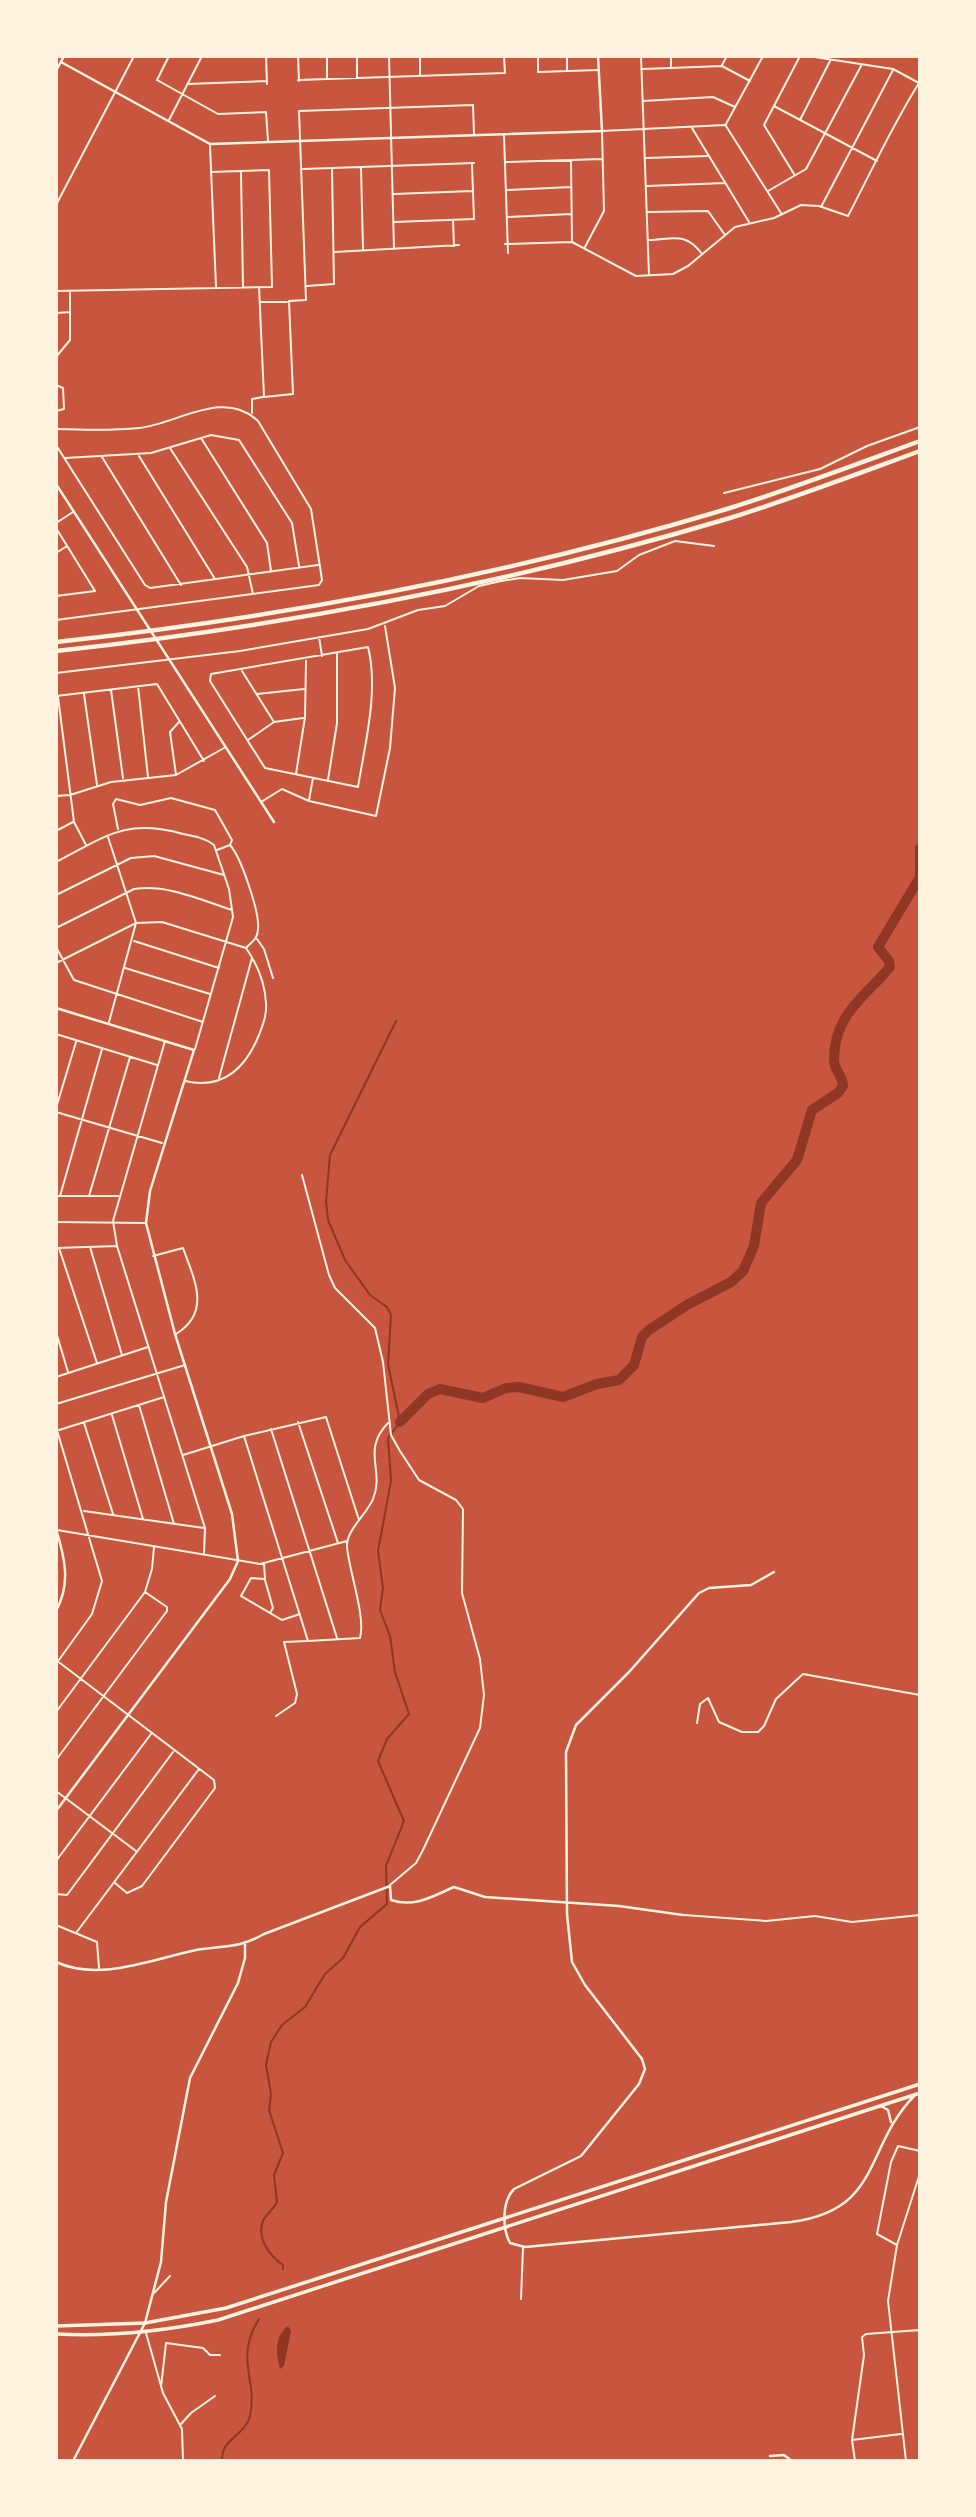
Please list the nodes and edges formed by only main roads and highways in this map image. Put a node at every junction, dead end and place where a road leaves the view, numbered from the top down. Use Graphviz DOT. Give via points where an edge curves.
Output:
graph roads {
  1 [pos="920,441"];
  2 [pos="920,451"];
  3 [pos="56,642"];
  4 [pos="56,651"];
  5 [pos="920,2084"];
  6 [pos="917,2094"];
  7 [pos="56,2326"];
  8 [pos="56,2334"];
  1 -- 3 [label="highway" via="710,514 474,575 267,615"];
  2 -- 4 [label="highway" via="731,517 520,574 269,624"];
  5 -- 7 [label="highway" via="226,2308 145,2323"];
  6 -- 8 [label="highway" via="218,2320 143,2332"];
}
